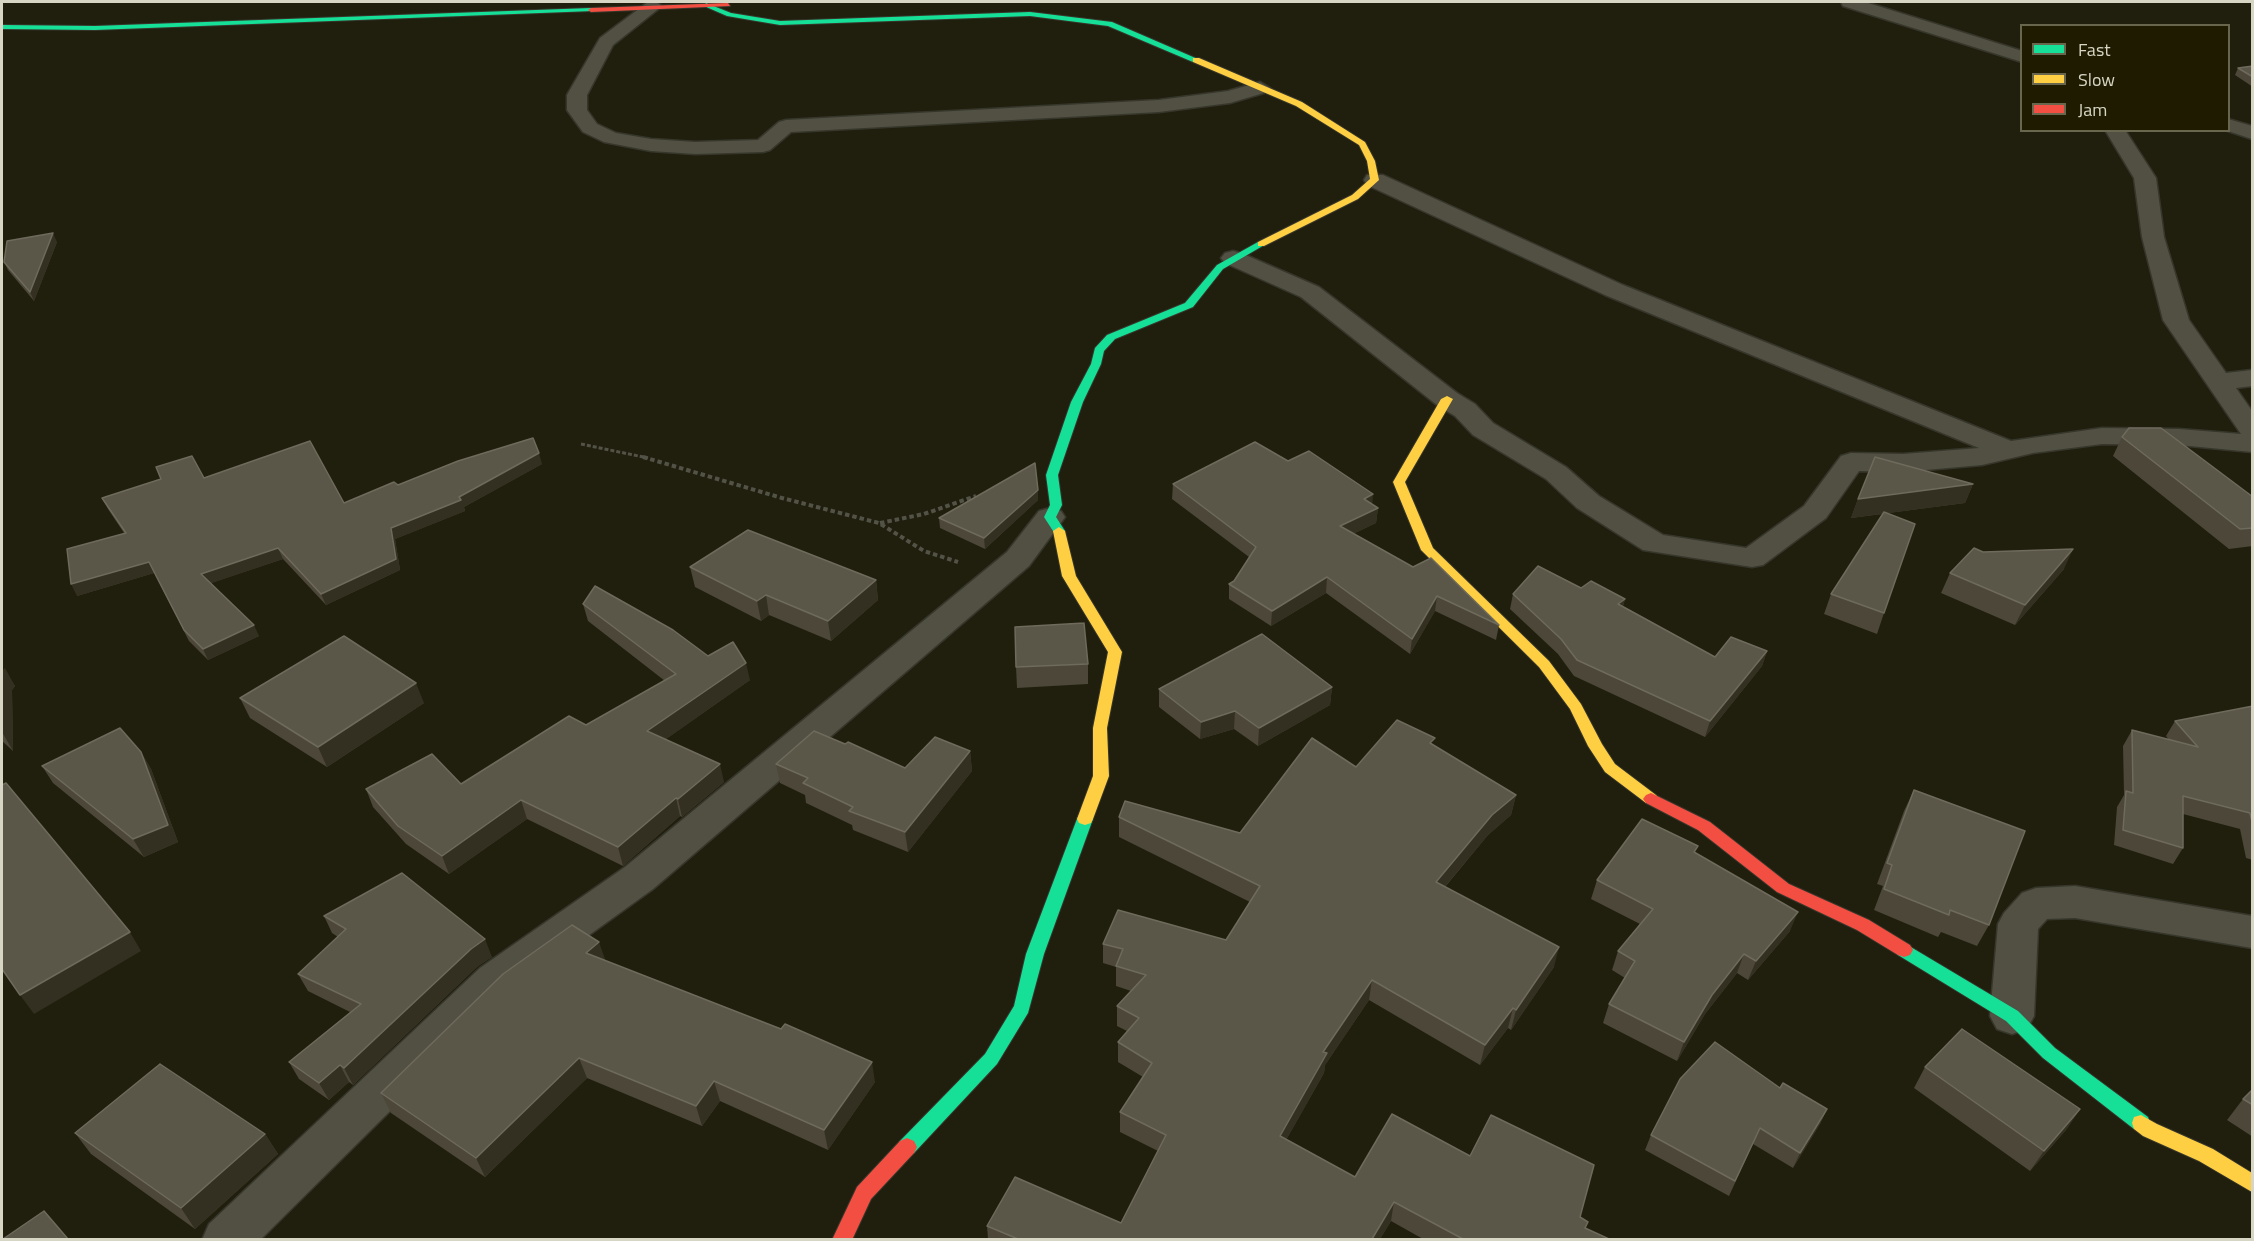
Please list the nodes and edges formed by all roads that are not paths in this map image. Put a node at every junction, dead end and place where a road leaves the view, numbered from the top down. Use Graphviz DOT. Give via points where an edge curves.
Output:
graph roads {
  1 [pos="1851,2"];
  2 [pos="1900,2"];
  3 [pos="655,4"];
  4 [pos="750,4"];
  5 [pos="706,5"];
  6 [pos="2,27"];
  7 [pos="2020,56"];
  8 [pos="1260,88"];
  9 [pos="2230,126"];
  10 [pos="2253,126"];
  11 [pos="2116,132"];
  12 [pos="2253,133"];
  13 [pos="1375,180"];
  14 [pos="1233,258"];
  15 [pos="2253,378"];
  16 [pos="2219,382"];
  17 [pos="1446,399"];
  18 [pos="2253,430"];
  19 [pos="2253,444"];
  20 [pos="2010,450"];
  21 [pos="1050,517"];
  22 [pos="2253,932"];
  23 [pos="2012,1017"];
  24 [pos="2253,1183"];
  25 [pos="226,1239"];
  26 [pos="842,1239"];
  1 -- 2 [label="street"];
  1 -- 7 [label="street"];
  3 -- 5 [label="street"];
  3 -- 6 [label="street" via="95,28"];
  3 -- 8 [label="street" via="606,42 577,95 577,110 590,128 610,138 695,148 763,146 786,126 1159,106 1230,97"];
  4 -- 5 [label="street"];
  5 -- 8 [label="street" via="737,17 780,23 1030,14 1109,24"];
  8 -- 13 [label="street" via="1299,104 1362,144"];
  9 -- 10 [label="street"];
  9 -- 12 [label="street"];
  11 -- 16 [label="street" via="2145,178 2153,237 2176,320"];
  13 -- 14 [label="street" via="1355,197"];
  13 -- 20 [label="street" via="1614,290"];
  14 -- 17 [label="street" via="1311,292"];
  14 -- 21 [label="street" via="1220,267 1189,305 1104,343 1077,402 1052,475 1056,505"];
  15 -- 16 [label="street"];
  16 -- 18 [label="street"];
  17 -- 20 [label="street" via="1465,410 1483,429 1556,473 1588,502 1654,543 1752,558 1815,512 1851,462 1915,462"];
  17 -- 23 [label="street" via="1400,482 1427,550 1544,664 1576,707 1594,746 1610,768 1644,795 1704,826 1783,888 1863,925"];
  19 -- 20 [label="street" via="2179,437 2102,436"];
  21 -- 25 [label="street" via="1018,559 639,878 495,980"];
  21 -- 26 [label="street" via="1060,533 1069,576 1115,652 1100,728 1101,776 1035,954 1022,1008 992,1059 864,1193"];
  22 -- 23 [label="street" via="2075,902 2036,904 2018,924"];
  23 -- 24 [label="street" via="2049,1053 2150,1130 2206,1155"];
}
